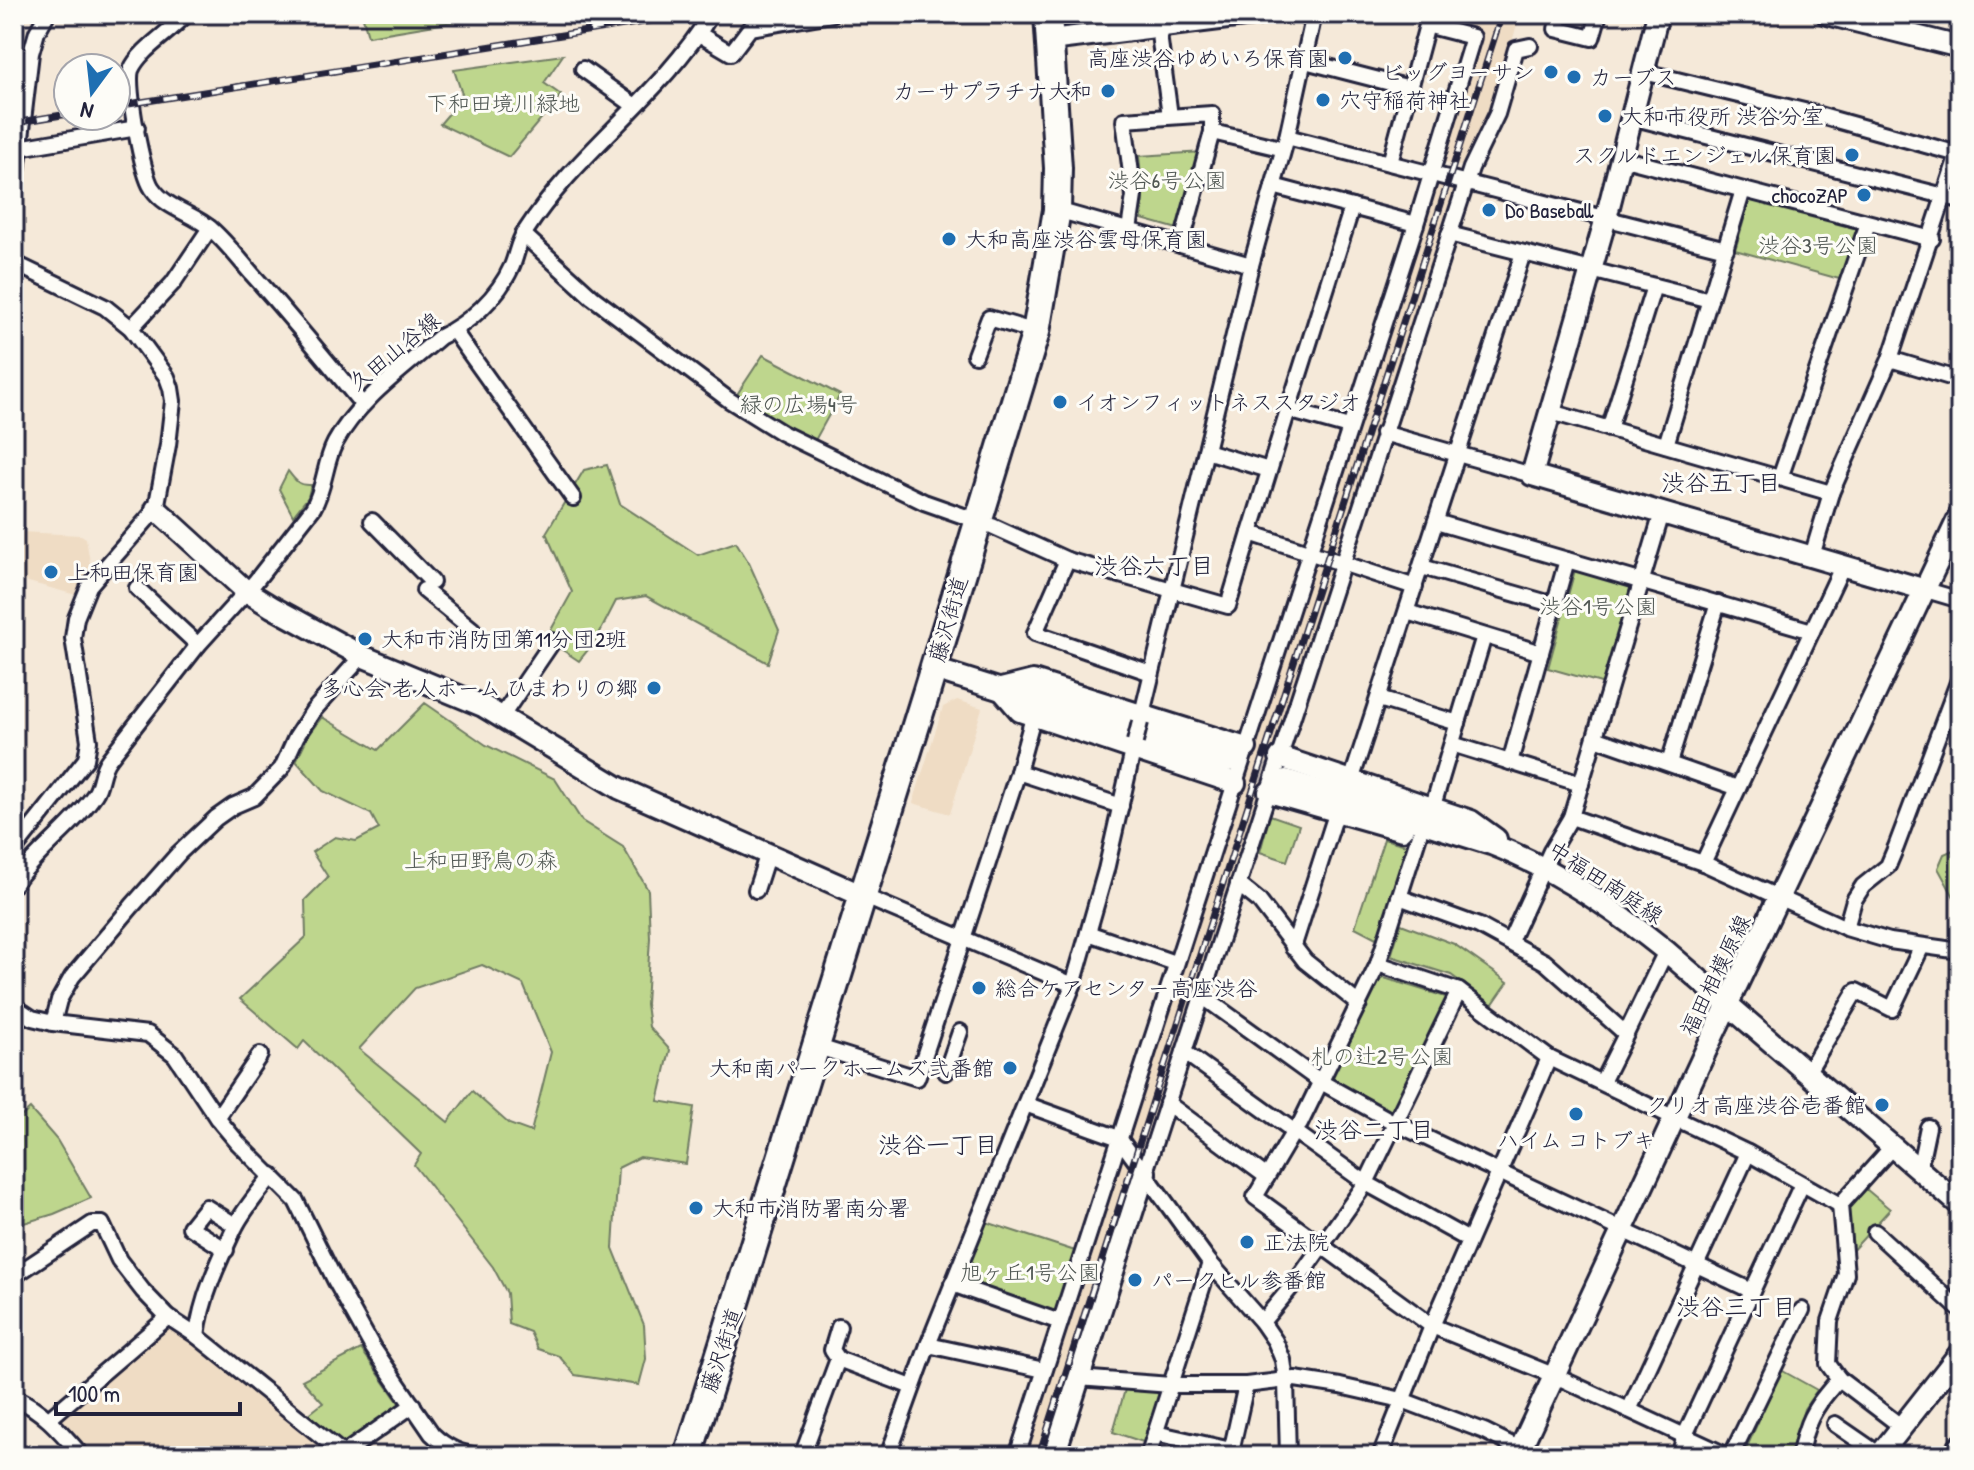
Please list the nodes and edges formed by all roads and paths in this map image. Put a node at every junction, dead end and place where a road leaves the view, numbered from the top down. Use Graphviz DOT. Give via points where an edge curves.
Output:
graph roads {
  1 [pos="47,14"];
  2 [pos="186,14"];
  3 [pos="832,14"];
  4 [pos="1260,14"];
  5 [pos="1314,14"];
  6 [pos="1560,14"];
  7 [pos="1599,14"];
  8 [pos="1658,14"];
  9 [pos="1827,14"];
  10 [pos="710,16"];
  11 [pos="1049,27"];
  12 [pos="1158,27"];
  13 [pos="699,34"];
  14 [pos="1530,46"];
  15 [pos="1960,47"];
  16 [pos="1305,61"];
  17 [pos="583,69"];
  18 [pos="1644,72"];
  19 [pos="1410,88"];
  20 [pos="635,106"];
  21 [pos="1170,116"];
  22 [pos="1639,119"];
  23 [pos="137,128"];
  24 [pos="1212,132"];
  25 [pos="1281,142"];
  26 [pos="19,148"];
  27 [pos="1621,158"];
  28 [pos="1390,163"];
  29 [pos="1432,174"];
  30 [pos="1466,183"];
  31 [pos="1273,186"];
  32 [pos="1743,190"];
  33 [pos="14,197"];
  34 [pos="1953,198"];
  35 [pos="1352,207"];
  36 [pos="1057,210"];
  37 [pos="1606,218"];
  38 [pos="1868,223"];
  39 [pos="1416,224"];
  40 [pos="210,228"];
  41 [pos="1129,230"];
  42 [pos="523,234"];
  43 [pos="1449,234"];
  44 [pos="1932,239"];
  45 [pos="1181,245"];
  46 [pos="1726,249"];
  47 [pos="1523,253"];
  48 [pos="14,263"];
  49 [pos="1251,265"];
  50 [pos="1592,269"];
  51 [pos="1654,286"];
  52 [pos="1710,300"];
  53 [pos="131,328"];
  54 [pos="454,331"];
  55 [pos="1036,332"];
  56 [pos="975,355"];
  57 [pos="1890,359"];
  58 [pos="1960,380"];
  59 [pos="362,404"];
  60 [pos="1288,410"];
  61 [pos="1551,412"];
  62 [pos="1349,427"];
  63 [pos="1609,429"];
  64 [pos="1383,433"];
  65 [pos="1666,445"];
  66 [pos="1206,451"];
  67 [pos="1459,454"];
  68 [pos="1269,470"];
  69 [pos="1532,475"];
  70 [pos="1780,478"];
  71 [pos="1831,493"];
  72 [pos="573,498"];
  73 [pos="156,509"];
  74 [pos="1662,513"];
  75 [pos="1960,515"];
  76 [pos="372,521"];
  77 [pos="978,522"];
  78 [pos="1436,522"];
  79 [pos="1250,533"];
  80 [pos="1309,552"];
  81 [pos="1812,556"];
  82 [pos="1067,560"];
  83 [pos="1567,560"];
  84 [pos="1341,563"];
  85 [pos="1843,565"];
  86 [pos="1422,567"];
  87 [pos="1641,581"];
  88 [pos="1415,587"];
  89 [pos="137,588"];
  90 [pos="1173,590"];
  91 [pos="1926,590"];
  92 [pos="246,591"];
  93 [pos="1960,600"];
  94 [pos="1718,603"];
  95 [pos="1555,605"];
  96 [pos="1407,612"];
  97 [pos="473,630"];
  98 [pos="1812,631"];
  99 [pos="1484,636"];
  100 [pos="553,641"];
  101 [pos="198,645"];
  102 [pos="1541,653"];
  103 [pos="362,656"];
  104 [pos="934,669"];
  105 [pos="1151,673"];
  106 [pos="1960,677"];
  107 [pos="1001,689"];
  108 [pos="1379,699"];
  109 [pos="502,716"];
  110 [pos="1141,719"];
  111 [pos="1032,721"];
  112 [pos="1458,723"];
  113 [pos="1595,738"];
  114 [pos="1452,744"];
  115 [pos="1135,745"];
  116 [pos="1246,748"];
  117 [pos="1280,757"];
  118 [pos="1229,761"];
  119 [pos="1510,762"];
  120 [pos="1669,763"];
  121 [pos="1018,772"];
  122 [pos="1286,780"];
  123 [pos="1351,781"];
  124 [pos="1235,783"];
  125 [pos="1581,784"];
  126 [pos="1738,788"];
  127 [pos="1269,792"];
  128 [pos="1121,806"];
  129 [pos="1432,809"];
  130 [pos="1337,811"];
  131 [pos="1571,817"];
  132 [pos="1419,835"];
  133 [pos="14,850"];
  134 [pos="1518,855"];
  135 [pos="767,856"];
  136 [pos="1703,863"];
  137 [pos="1544,869"];
  138 [pos="14,884"];
  139 [pos="1238,884"];
  140 [pos="756,890"];
  141 [pos="863,896"];
  142 [pos="1399,897"];
  143 [pos="1778,898"];
  144 [pos="1846,928"];
  145 [pos="1088,933"];
  146 [pos="964,939"];
  147 [pos="1510,941"];
  148 [pos="1922,946"];
  149 [pos="1293,948"];
  150 [pos="1666,951"];
  151 [pos="1960,951"];
  152 [pos="1175,963"];
  153 [pos="1378,964"];
  154 [pos="1073,985"];
  155 [pos="1459,991"];
  156 [pos="1202,996"];
  157 [pos="1359,1004"];
  158 [pos="1727,1005"];
  159 [pos="15,1010"];
  160 [pos="53,1023"];
  161 [pos="960,1032"];
  162 [pos="1626,1034"];
  163 [pos="928,1044"];
  164 [pos="815,1046"];
  165 [pos="953,1051"];
  166 [pos="1184,1052"];
  167 [pos="260,1055"];
  168 [pos="1549,1058"];
  169 [pos="946,1072"];
  170 [pos="1807,1073"];
  171 [pos="1321,1082"];
  172 [pos="1602,1082"];
  173 [pos="1167,1103"];
  174 [pos="1025,1104"];
  175 [pos="1675,1117"];
  176 [pos="217,1118"];
  177 [pos="1395,1123"];
  178 [pos="1928,1127"];
  179 [pos="1294,1131"];
  180 [pos="1119,1138"];
  181 [pos="1892,1147"];
  182 [pos="1748,1153"];
  183 [pos="1919,1170"];
  184 [pos="1498,1171"];
  185 [pos="1145,1172"];
  186 [pos="272,1175"];
  187 [pos="1267,1177"];
  188 [pos="1366,1183"];
  189 [pos="1802,1184"];
  190 [pos="1840,1205"];
  191 [pos="1960,1205"];
  192 [pos="235,1225"];
  193 [pos="1622,1230"];
  194 [pos="1875,1232"];
  195 [pos="1469,1240"];
  196 [pos="1322,1245"];
  197 [pos="226,1250"];
  198 [pos="1210,1263"];
  199 [pos="1696,1265"];
  200 [pos="14,1276"];
  201 [pos="952,1284"];
  202 [pos="1752,1291"];
  203 [pos="1802,1310"];
  204 [pos="1960,1310"];
  205 [pos="168,1317"];
  206 [pos="1060,1322"];
  207 [pos="1262,1322"];
  208 [pos="1432,1326"];
  209 [pos="839,1327"];
  210 [pos="197,1336"];
  211 [pos="928,1345"];
  212 [pos="1960,1353"];
  213 [pos="838,1359"];
  214 [pos="1044,1370"];
  215 [pos="1553,1375"];
  216 [pos="1078,1378"];
  217 [pos="1839,1379"];
  218 [pos="1286,1381"];
  219 [pos="1171,1385"];
  220 [pos="1246,1385"];
  221 [pos="912,1387"];
  222 [pos="14,1397"];
  223 [pos="1402,1400"];
  224 [pos="413,1405"];
  225 [pos="1629,1410"];
  226 [pos="49,1419"];
  227 [pos="1835,1424"];
  228 [pos="1902,1427"];
  229 [pos="1155,1433"];
  230 [pos="1685,1435"];
  231 [pos="1960,1442"];
  232 [pos="455,1453"];
  233 [pos="1230,1453"];
  234 [pos="1523,1454"];
  235 [pos="1885,1454"];
  236 [pos="344,1455"];
  237 [pos="82,1456"];
  238 [pos="481,1456"];
  239 [pos="688,1456"];
  240 [pos="802,1456"];
  241 [pos="888,1456"];
  242 [pos="1017,1456"];
  243 [pos="1054,1456"];
  244 [pos="1148,1456"];
  245 [pos="1288,1456"];
  246 [pos="1380,1456"];
  247 [pos="1679,1456"];
  248 [pos="1730,1456"];
  249 [pos="1798,1456"];
  250 [pos="1948,1456"];
  1 -- 26 [label="street" via="31,53"];
  2 -- 23 [label="street" via="130,72"];
  3 -- 13 [label="street" via="750,28 731,53"];
  4 -- 12 [label="street"];
  5 -- 16 [label="street"];
  6 -- 7 [label="street" via="1556,29 1592,38"];
  8 -- 18 [label="street"];
  9 -- 15 [label="street"];
  10 -- 13 [label="street, 久田山谷線"];
  11 -- 12 [label="street"];
  11 -- 36 [label="highway, 藤沢街道"];
  12 -- 21 [label="street"];
  13 -- 20 [label="street, 久田山谷線"];
  14 -- 30 [label="street" via="1516,49 1497,114"];
  16 -- 19 [label="street"];
  16 -- 25 [label="street"];
  17 -- 20 [label="street"];
  18 -- 27 [label="street"];
  18 -- 34 [label="street" via="1958,154"];
  19 -- 28 [label="street"];
  19 -- 29 [label="street" via="1430,26 1473,37"];
  20 -- 42 [label="street, 久田山谷線"];
  21 -- 24 [label="street" via="1212,114"];
  21 -- 41 [label="street" via="1124,120 1134,196"];
  22 -- 34 [label="street"];
  23 -- 26 [label="street"];
  23 -- 40 [label="street" via="144,170 159,198"];
  24 -- 25 [label="street"];
  24 -- 45 [label="street"];
  25 -- 28 [label="street"];
  25 -- 31 [label="street"];
  26 -- 33 [label="street"];
  27 -- 32 [label="street"];
  27 -- 37 [label="street"];
  28 -- 29 [label="street"];
  29 -- 30 [label="street"];
  29 -- 39 [label="street"];
  30 -- 37 [label="street"];
  30 -- 43 [label="street"];
  31 -- 35 [label="street"];
  31 -- 49 [label="street"];
  32 -- 38 [label="street"];
  32 -- 46 [label="street"];
  34 -- 44 [label="street"];
  35 -- 39 [label="street"];
  35 -- 60 [label="street"];
  36 -- 41 [label="street"];
  36 -- 55 [label="highway, 藤沢街道"];
  37 -- 46 [label="street"];
  37 -- 50 [label="street"];
  38 -- 44 [label="street"];
  38 -- 70 [label="street"];
  39 -- 62 [label="street"];
  40 -- 53 [label="street" via="173,283"];
  40 -- 59 [label="street"];
  41 -- 45 [label="street"];
  42 -- 54 [label="street, 久田山谷線" via="498,291"];
  42 -- 77 [label="street" via="592,297 753,415 895,489"];
  43 -- 47 [label="street"];
  43 -- 64 [label="street"];
  44 -- 57 [label="street"];
  45 -- 49 [label="street"];
  46 -- 52 [label="street"];
  47 -- 50 [label="street"];
  47 -- 67 [label="street"];
  48 -- 53 [label="street" via="105,307"];
  49 -- 66 [label="street"];
  50 -- 51 [label="street"];
  50 -- 61 [label="street"];
  51 -- 52 [label="street"];
  51 -- 63 [label="street"];
  52 -- 65 [label="street"];
  53 -- 73 [label="street" via="167,377 173,401"];
  54 -- 59 [label="street, 久田山谷線" via="440,337"];
  54 -- 72 [label="street"];
  55 -- 56 [label="street" via="989,318"];
  55 -- 77 [label="highway, 藤沢街道"];
  57 -- 58 [label="street"];
  57 -- 71 [label="street"];
  59 -- 92 [label="street, 久田山谷線" via="333,447 321,496"];
  60 -- 62 [label="street"];
  60 -- 68 [label="street"];
  61 -- 63 [label="street"];
  61 -- 69 [label="street"];
  62 -- 80 [label="street"];
  63 -- 65 [label="street"];
  64 -- 67 [label="street"];
  64 -- 84 [label="street"];
  65 -- 70 [label="street"];
  66 -- 68 [label="street"];
  66 -- 90 [label="street"];
  67 -- 69 [label="street"];
  67 -- 78 [label="street"];
  68 -- 79 [label="street"];
  69 -- 74 [label="street"];
  70 -- 71 [label="street"];
  71 -- 81 [label="street"];
  73 -- 92 [label="street"];
  73 -- 133 [label="street" via="82,599 73,638 88,750 82,766"];
  74 -- 81 [label="street"];
  74 -- 87 [label="street"];
  75 -- 91 [label="street, 福田相模原線"];
  76 -- 97 [label="street"];
  77 -- 82 [label="street"];
  77 -- 104 [label="highway, 藤沢街道"];
  78 -- 83 [label="street"];
  78 -- 86 [label="street"];
  79 -- 80 [label="street"];
  79 -- 90 [label="street" via="1228,606"];
  80 -- 84 [label="street"];
  80 -- 116 [label="street"];
  81 -- 85 [label="street"];
  82 -- 90 [label="street"];
  82 -- 105 [label="street" via="1035,633"];
  83 -- 87 [label="street"];
  83 -- 95 [label="street"];
  84 -- 88 [label="street"];
  84 -- 117 [label="street"];
  85 -- 91 [label="street"];
  85 -- 98 [label="street"];
  86 -- 88 [label="street"];
  86 -- 95 [label="street"];
  87 -- 94 [label="street"];
  87 -- 113 [label="street"];
  88 -- 96 [label="street"];
  89 -- 101 [label="street"];
  90 -- 105 [label="street"];
  91 -- 93 [label="street"];
  91 -- 143 [label="street, 福田相模原線"];
  92 -- 101 [label="street, 久田山谷線"];
  92 -- 103 [label="street"];
  94 -- 98 [label="street"];
  94 -- 120 [label="street"];
  95 -- 102 [label="street"];
  96 -- 99 [label="street"];
  96 -- 108 [label="street"];
  98 -- 126 [label="street"];
  99 -- 102 [label="street"];
  99 -- 112 [label="street"];
  100 -- 109 [label="street"];
  101 -- 138 [label="street, 久田山谷線" via="104,766 97,791 28,862"];
  102 -- 119 [label="street"];
  103 -- 109 [label="street"];
  103 -- 160 [label="street" via="313,711 282,768 254,797 216,818 179,853 72,977"];
  104 -- 107 [label="street"];
  104 -- 141 [label="highway, 藤沢街道"];
  105 -- 110 [label="street"];
  106 -- 144 [label="street" via="1888,866 1863,886"];
  107 -- 110 [label="street" via="1033,681"];
  107 -- 115 [label="street" via="1020,711"];
  107 -- 118 [label="street"];
  108 -- 112 [label="street"];
  108 -- 123 [label="street"];
  109 -- 135 [label="street" via="619,788"];
  110 -- 115 [label="street, bridge"];
  110 -- 116 [label="street"];
  111 -- 121 [label="street"];
  112 -- 114 [label="street"];
  113 -- 120 [label="street"];
  113 -- 125 [label="street"];
  114 -- 119 [label="street"];
  114 -- 129 [label="street"];
  115 -- 124 [label="street"];
  115 -- 128 [label="street"];
  116 -- 124 [label="street"];
  117 -- 123 [label="street"];
  117 -- 127 [label="street"];
  119 -- 125 [label="street"];
  120 -- 126 [label="street"];
  121 -- 128 [label="street"];
  121 -- 146 [label="street"];
  122 -- 134 [label="street, 中福田南庭線"];
  123 -- 129 [label="street"];
  124 -- 152 [label="street"];
  125 -- 131 [label="street"];
  126 -- 136 [label="street"];
  127 -- 130 [label="street"];
  127 -- 139 [label="street"];
  128 -- 145 [label="street"];
  129 -- 134 [label="street" via="1471,821"];
  130 -- 132 [label="street"];
  130 -- 149 [label="street"];
  131 -- 136 [label="street"];
  131 -- 137 [label="street"];
  132 -- 134 [label="street" via="1469,851"];
  132 -- 142 [label="street"];
  134 -- 137 [label="street, 中福田南庭線"];
  135 -- 140 [label="street"];
  135 -- 141 [label="street"];
  136 -- 143 [label="street"];
  137 -- 147 [label="street"];
  137 -- 150 [label="street, 中福田南庭線"];
  139 -- 149 [label="street" via="1259,901"];
  139 -- 156 [label="street"];
  141 -- 146 [label="street"];
  141 -- 164 [label="highway, 藤沢街道"];
  142 -- 147 [label="street"];
  142 -- 153 [label="street"];
  143 -- 144 [label="street"];
  143 -- 158 [label="street, 福田相模原線"];
  144 -- 148 [label="street"];
  145 -- 152 [label="street"];
  145 -- 154 [label="street"];
  146 -- 154 [label="street"];
  146 -- 163 [label="street"];
  147 -- 162 [label="street" via="1545,962"];
  148 -- 151 [label="street"];
  148 -- 170 [label="street" via="1892,1009 1856,991"];
  149 -- 157 [label="street"];
  150 -- 158 [label="street, 中福田南庭線"];
  150 -- 162 [label="street"];
  152 -- 180 [label="street"];
  153 -- 155 [label="street"];
  153 -- 157 [label="street"];
  154 -- 174 [label="street"];
  155 -- 168 [label="street"];
  155 -- 177 [label="street"];
  156 -- 166 [label="street"];
  156 -- 171 [label="street"];
  157 -- 171 [label="street"];
  158 -- 170 [label="street, 中福田南庭線"];
  158 -- 175 [label="street, 福田相模原線"];
  159 -- 160 [label="street"];
  160 -- 176 [label="street" via="148,1034 180,1062"];
  161 -- 165 [label="street"];
  162 -- 172 [label="street"];
  163 -- 164 [label="street" via="917,1078"];
  163 -- 165 [label="street"];
  164 -- 239 [label="highway, 藤沢街道"];
  165 -- 169 [label="street"];
  166 -- 173 [label="street"];
  166 -- 179 [label="street"];
  167 -- 176 [label="street"];
  168 -- 172 [label="street"];
  168 -- 184 [label="street"];
  170 -- 181 [label="street, 中福田南庭線"];
  171 -- 177 [label="street"];
  171 -- 179 [label="street"];
  172 -- 175 [label="street"];
  173 -- 185 [label="street"];
  173 -- 187 [label="street"];
  174 -- 180 [label="street"];
  174 -- 201 [label="street"];
  175 -- 182 [label="street"];
  175 -- 193 [label="street, 福田相模原線"];
  176 -- 186 [label="street"];
  177 -- 184 [label="street"];
  177 -- 188 [label="street"];
  178 -- 183 [label="street"];
  179 -- 187 [label="street"];
  179 -- 188 [label="street"];
  180 -- 185 [label="street"];
  180 -- 206 [label="street"];
  181 -- 183 [label="street, 中福田南庭線"];
  181 -- 190 [label="street"];
  182 -- 189 [label="street"];
  182 -- 199 [label="street"];
  183 -- 191 [label="street, 中福田南庭線"];
  184 -- 193 [label="street"];
  184 -- 195 [label="street"];
  185 -- 198 [label="street"];
  185 -- 216 [label="street"];
  186 -- 192 [label="street"];
  186 -- 224 [label="street" via="296,1201 373,1348"];
  187 -- 196 [label="street" via="1255,1197"];
  188 -- 195 [label="street"];
  188 -- 196 [label="street"];
  189 -- 190 [label="street"];
  189 -- 202 [label="street"];
  190 -- 217 [label="street" via="1846,1274 1830,1321 1828,1364"];
  192 -- 197 [label="street"];
  192 -- 197 [label="street" via="206,1207 190,1227"];
  193 -- 199 [label="street"];
  193 -- 215 [label="street, 福田相模原線"];
  194 -- 204 [label="street"];
  195 -- 208 [label="street"];
  196 -- 207 [label="street"];
  196 -- 208 [label="street"];
  197 -- 210 [label="street" via="207,1292"];
  198 -- 207 [label="street"];
  198 -- 219 [label="street"];
  199 -- 202 [label="street"];
  199 -- 225 [label="street"];
  200 -- 205 [label="street" via="92,1224 102,1224 119,1260"];
  201 -- 206 [label="street"];
  201 -- 211 [label="street"];
  202 -- 230 [label="street"];
  203 -- 248 [label="street"];
  205 -- 210 [label="street"];
  205 -- 226 [label="street"];
  206 -- 214 [label="street"];
  207 -- 218 [label="street" via="1283,1360"];
  208 -- 215 [label="street"];
  208 -- 223 [label="street"];
  209 -- 213 [label="street" via="832,1350"];
  210 -- 236 [label="street"];
  211 -- 214 [label="street"];
  211 -- 221 [label="street"];
  212 -- 228 [label="street"];
  213 -- 221 [label="street"];
  213 -- 240 [label="street"];
  214 -- 242 [label="street"];
  215 -- 225 [label="street"];
  215 -- 234 [label="street, 福田相模原線"];
  216 -- 219 [label="street"];
  216 -- 243 [label="street"];
  217 -- 228 [label="street"];
  217 -- 249 [label="street" via="1822,1396"];
  218 -- 220 [label="street"];
  218 -- 223 [label="street"];
  218 -- 245 [label="street"];
  219 -- 220 [label="street"];
  219 -- 229 [label="street"];
  220 -- 233 [label="street"];
  221 -- 241 [label="street"];
  222 -- 226 [label="street"];
  223 -- 234 [label="street" via="1484,1431"];
  223 -- 246 [label="street"];
  224 -- 232 [label="street" via="432,1434"];
  224 -- 236 [label="street"];
  225 -- 230 [label="street"];
  226 -- 237 [label="street"];
  227 -- 235 [label="street"];
  228 -- 235 [label="street"];
  229 -- 233 [label="street"];
  229 -- 244 [label="street"];
  230 -- 247 [label="street"];
  230 -- 248 [label="street"];
  231 -- 250 [label="street"];
  232 -- 238 [label="street"];
}
